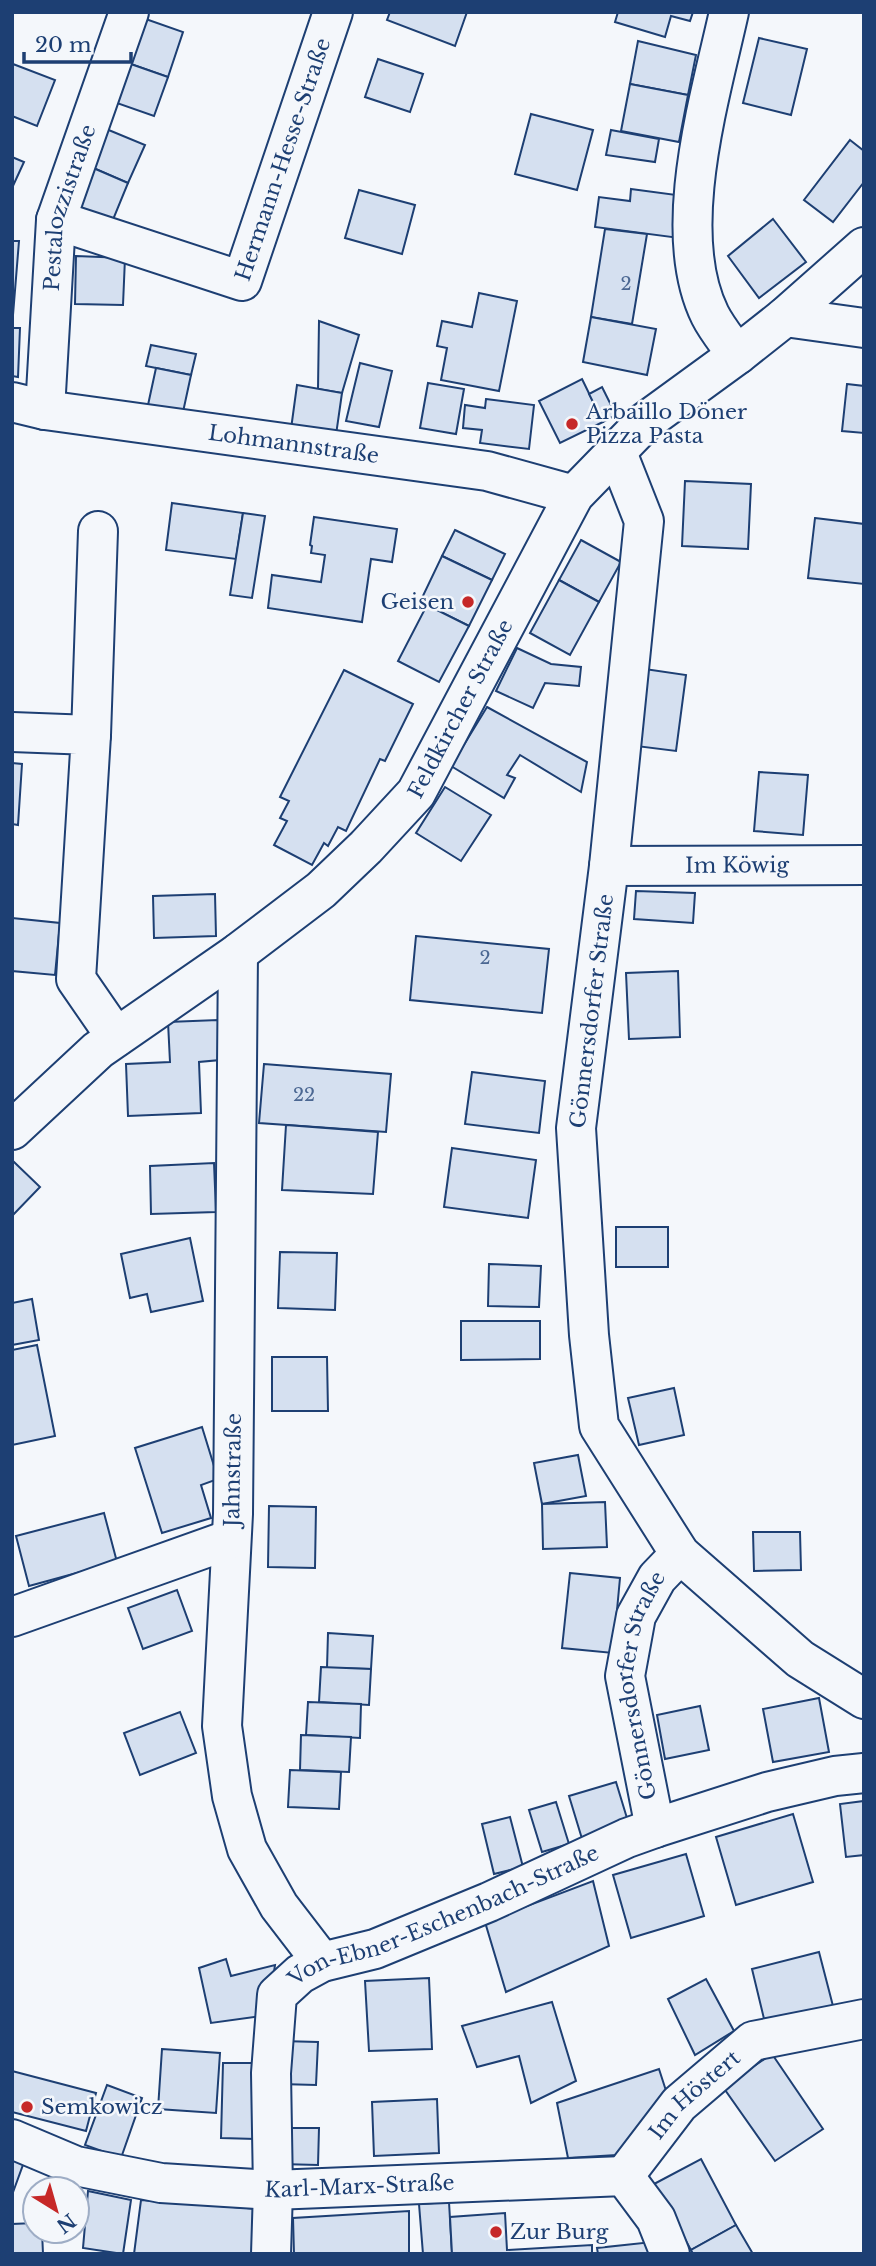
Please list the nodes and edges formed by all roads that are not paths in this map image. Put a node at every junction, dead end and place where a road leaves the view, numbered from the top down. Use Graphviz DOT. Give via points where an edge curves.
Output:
graph roads {
  1 [pos="130,12"];
  2 [pos="333,12"];
  3 [pos="729,12"];
  4 [pos="56,220"];
  5 [pos="864,247"];
  6 [pos="785,317"];
  7 [pos="864,328"];
  8 [pos="737,355"];
  9 [pos="28,406"];
  10 [pos="616,450"];
  11 [pos="574,495"];
  12 [pos="98,531"];
  13 [pos="12,732"];
  14 [pos="91,735"];
  15 [pos="864,865"];
  16 [pos="609,866"];
  17 [pos="238,953"];
  18 [pos="116,1037"];
  19 [pos="12,1130"];
  20 [pos="231,1539"];
  21 [pos="680,1554"];
  22 [pos="12,1617"];
  23 [pos="864,1699"];
  24 [pos="864,1773"];
  25 [pos="655,1828"];
  26 [pos="322,1962"];
  27 [pos="864,2019"];
  28 [pos="12,2139"];
  29 [pos="624,2176"];
  30 [pos="273,2190"];
  31 [pos="271,2254"];
  32 [pos="670,2254"];
  1 -- 4 [label="street, Pestalozzistraße"];
  2 -- 4 [label="street, Hermann-Hesse-Straße" via="242,281"];
  3 -- 8 [label="street" via="701,136 693,201 694,265 710,315"];
  4 -- 9 [label="street, Pestalozzistraße"];
  5 -- 6 [label="street, Feldkircher Straße"];
  6 -- 7 [label="street"];
  6 -- 8 [label="street, Feldkircher Straße"];
  8 -- 10 [label="street, Feldkircher Straße" via="645,422"];
  9 -- 11 [label="street, Lohmannstraße" via="486,471"];
  10 -- 11 [label="street, Feldkircher Straße"];
  10 -- 16 [label="street, Gönnersdorfer Straße" via="643,521"];
  11 -- 17 [label="street, Feldkircher Straße" via="416,793 321,890"];
  12 -- 14 [label="street"];
  13 -- 14 [label="street"];
  14 -- 18 [label="street" via="76,979"];
  15 -- 16 [label="street, Im Köwig"];
  16 -- 21 [label="street, Gönnersdorfer Straße" via="576,1128 589,1335 599,1426"];
  17 -- 18 [label="street, Feldkircher Straße"];
  17 -- 20 [label="street, Jahnstraße"];
  18 -- 19 [label="street, Feldkircher Straße"];
  20 -- 22 [label="street"];
  20 -- 26 [label="street, Jahnstraße" via="222,1726 232,1796 247,1849 279,1906"];
  21 -- 23 [label="street, Gönnersdorfer Straße" via="800,1659"];
  21 -- 25 [label="street, Gönnersdorfer Straße" via="657,1578 636,1616 625,1676"];
  24 -- 25 [label="street, Von-Ebner-Eschenbach-Straße" via="767,1792"];
  25 -- 26 [label="street, Von-Ebner-Eschenbach-Straße" via="388,1944"];
  26 -- 30 [label="street, Von-Ebner-Eschenbach-Straße" via="300,1974 278,1995 271,2073"];
  27 -- 29 [label="street, Im Höstert" via="753,2040 678,2104"];
  28 -- 30 [label="street, Karl-Marx-Straße" via="76,2166 161,2183"];
  29 -- 30 [label="street, Karl-Marx-Straße"];
  29 -- 32 [label="street" via="656,2219"];
  30 -- 31 [label="street, Von-Ebner-Eschenbach-Straße"];
}
